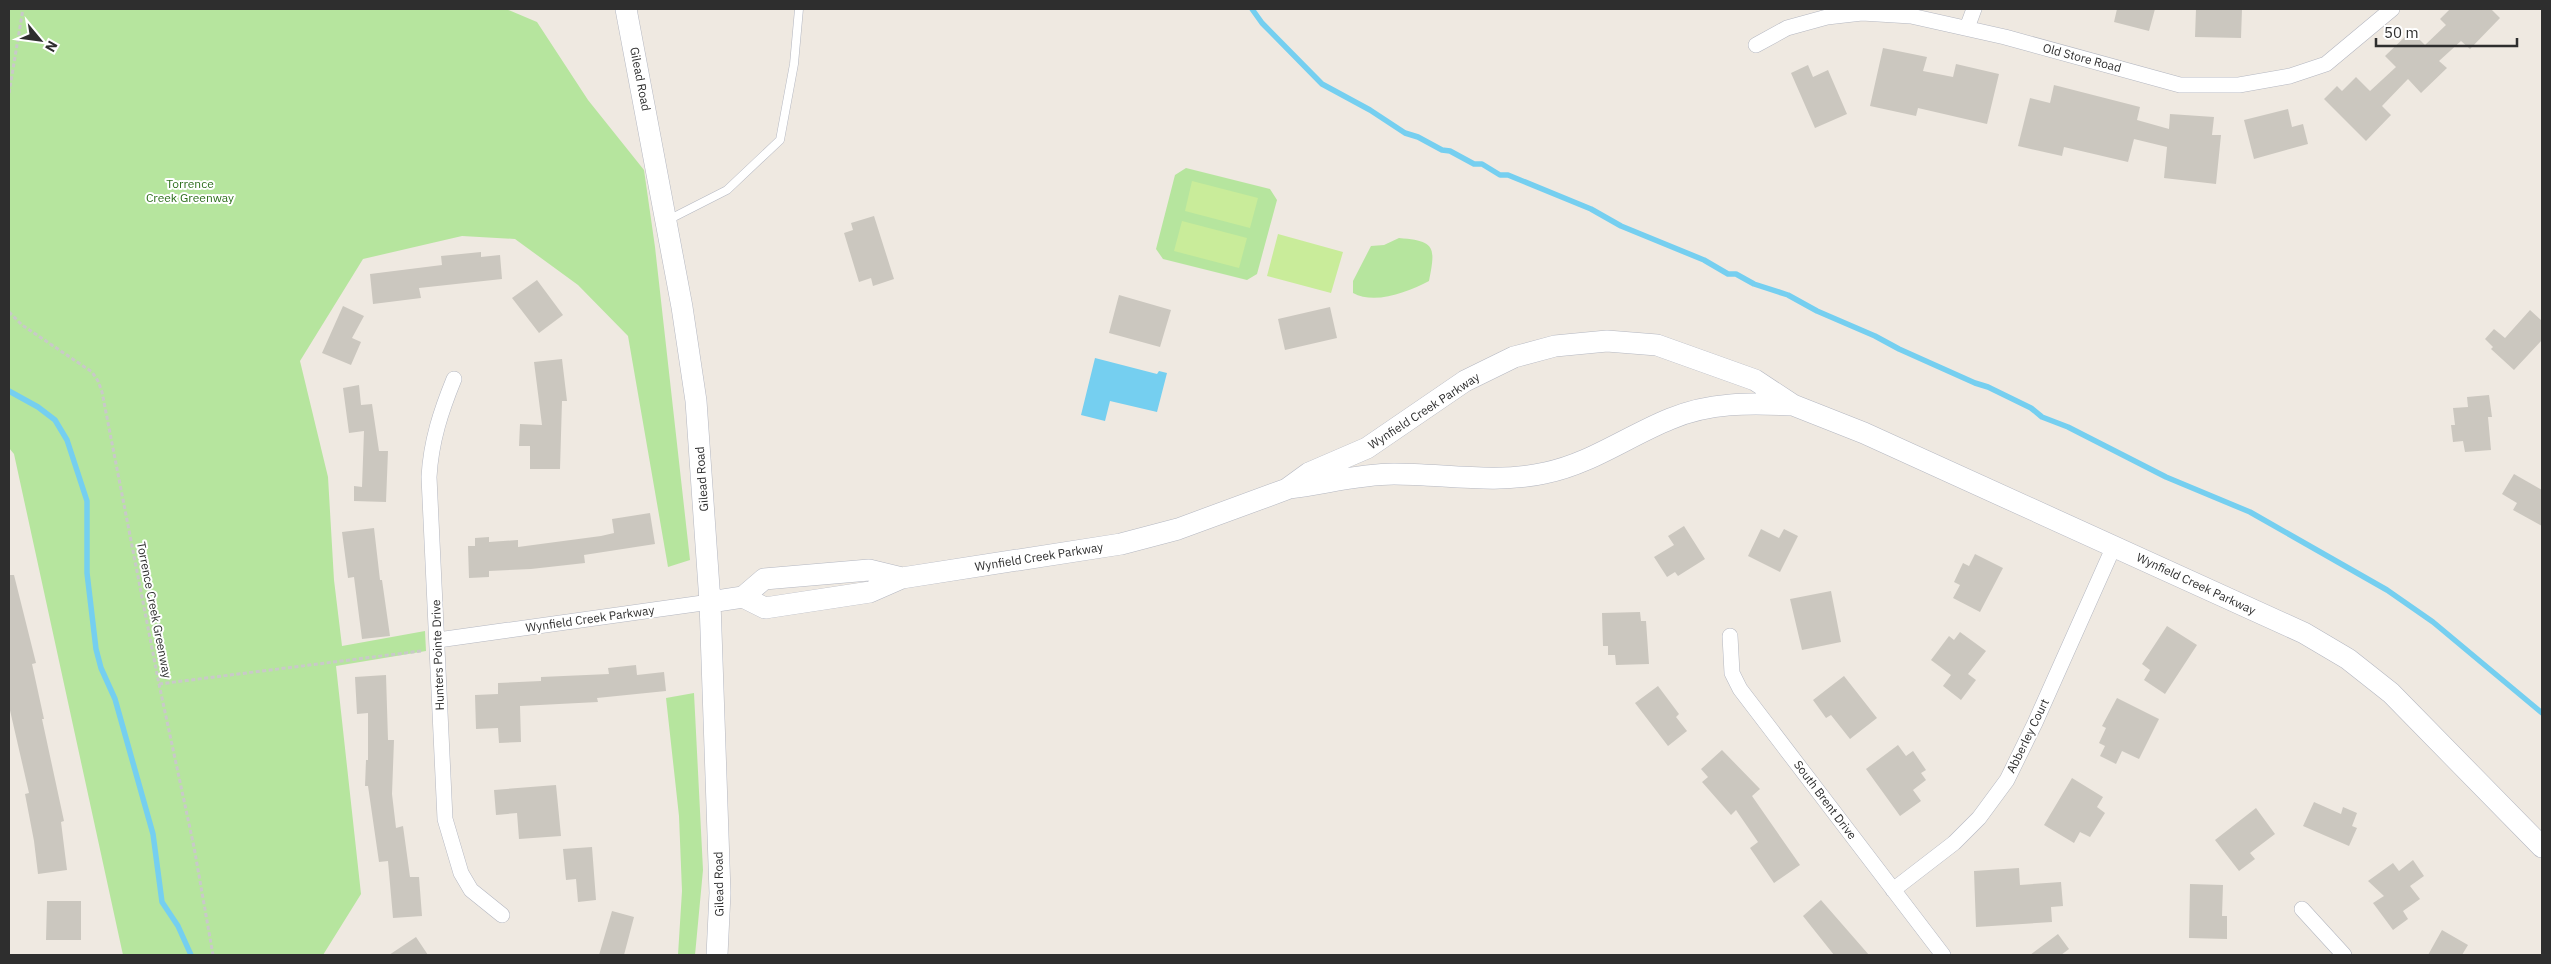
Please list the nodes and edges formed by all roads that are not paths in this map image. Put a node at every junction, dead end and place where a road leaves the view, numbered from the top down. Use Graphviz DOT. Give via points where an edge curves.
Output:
graph roads {
  1 [pos="626,9"];
  2 [pos="799,9"];
  3 [pos="1974,9"];
  4 [pos="2392,9"];
  5 [pos="1967,28"];
  6 [pos="1756,45"];
  7 [pos="666,221"];
  8 [pos="454,379"];
  9 [pos="1793,404"];
  10 [pos="1287,489"];
  11 [pos="2114,546"];
  12 [pos="902,578"];
  13 [pos="743,597"];
  14 [pos="710,602"];
  15 [pos="1730,636"];
  16 [pos="433,645"];
  17 [pos="2542,847"];
  18 [pos="1893,890"];
  19 [pos="2302,908"];
  20 [pos="502,915"];
  21 [pos="717,955"];
  22 [pos="1943,955"];
  23 [pos="2344,955"];
  1 -- 7 [label="street, Gilead Road"];
  2 -- 7 [label="lane" via="794,64 780,140 726,190"];
  3 -- 5 [label="street"];
  4 -- 5 [label="street, Old Store Road" via="2326,64 2290,76 2239,85 2180,85"];
  5 -- 6 [label="street, Old Store Road" via="1911,16 1862,13 1827,17 1787,28"];
  7 -- 14 [label="street, Gilead Road" via="696,401"];
  8 -- 16 [label="street, Hunters Pointe Drive" via="437,424 430,455"];
  9 -- 10 [label="street, Wynfield Creek Parkway" via="1742,403 1706,407 1670,419 1574,466 1545,473 1514,478 1358,475 1321,485"];
  9 -- 10 [label="street, Wynfield Creek Parkway" via="1755,380 1657,344 1606,341 1555,346 1514,357 1465,381 1367,448 1309,473"];
  9 -- 11 [label="street, Wynfield Creek Parkway"];
  10 -- 12 [label="street, Wynfield Creek Parkway" via="1238,509 1148,538"];
  11 -- 17 [label="street, Wynfield Creek Parkway" via="2304,633 2348,659 2406,707"];
  11 -- 18 [label="street, Abberley Court" via="2007,780 1979,818 1954,843"];
  12 -- 13 [label="street, Wynfield Creek Parkway" via="870,592 765,608"];
  12 -- 13 [label="street, Wynfield Creek Parkway" via="868,570 764,580"];
  13 -- 14 [label="street, Wynfield Creek Parkway"];
  14 -- 16 [label="street, Wynfield Creek Parkway"];
  14 -- 21 [label="street, Gilead Road" via="720,893"];
  15 -- 18 [label="street, South Brent Drive" via="1731,666 1740,689"];
  16 -- 20 [label="street, Hunters Pointe Drive" via="448,829 461,874 471,890"];
  18 -- 22 [label="street, South Brent Drive"];
  19 -- 23 [label="street"];
}
